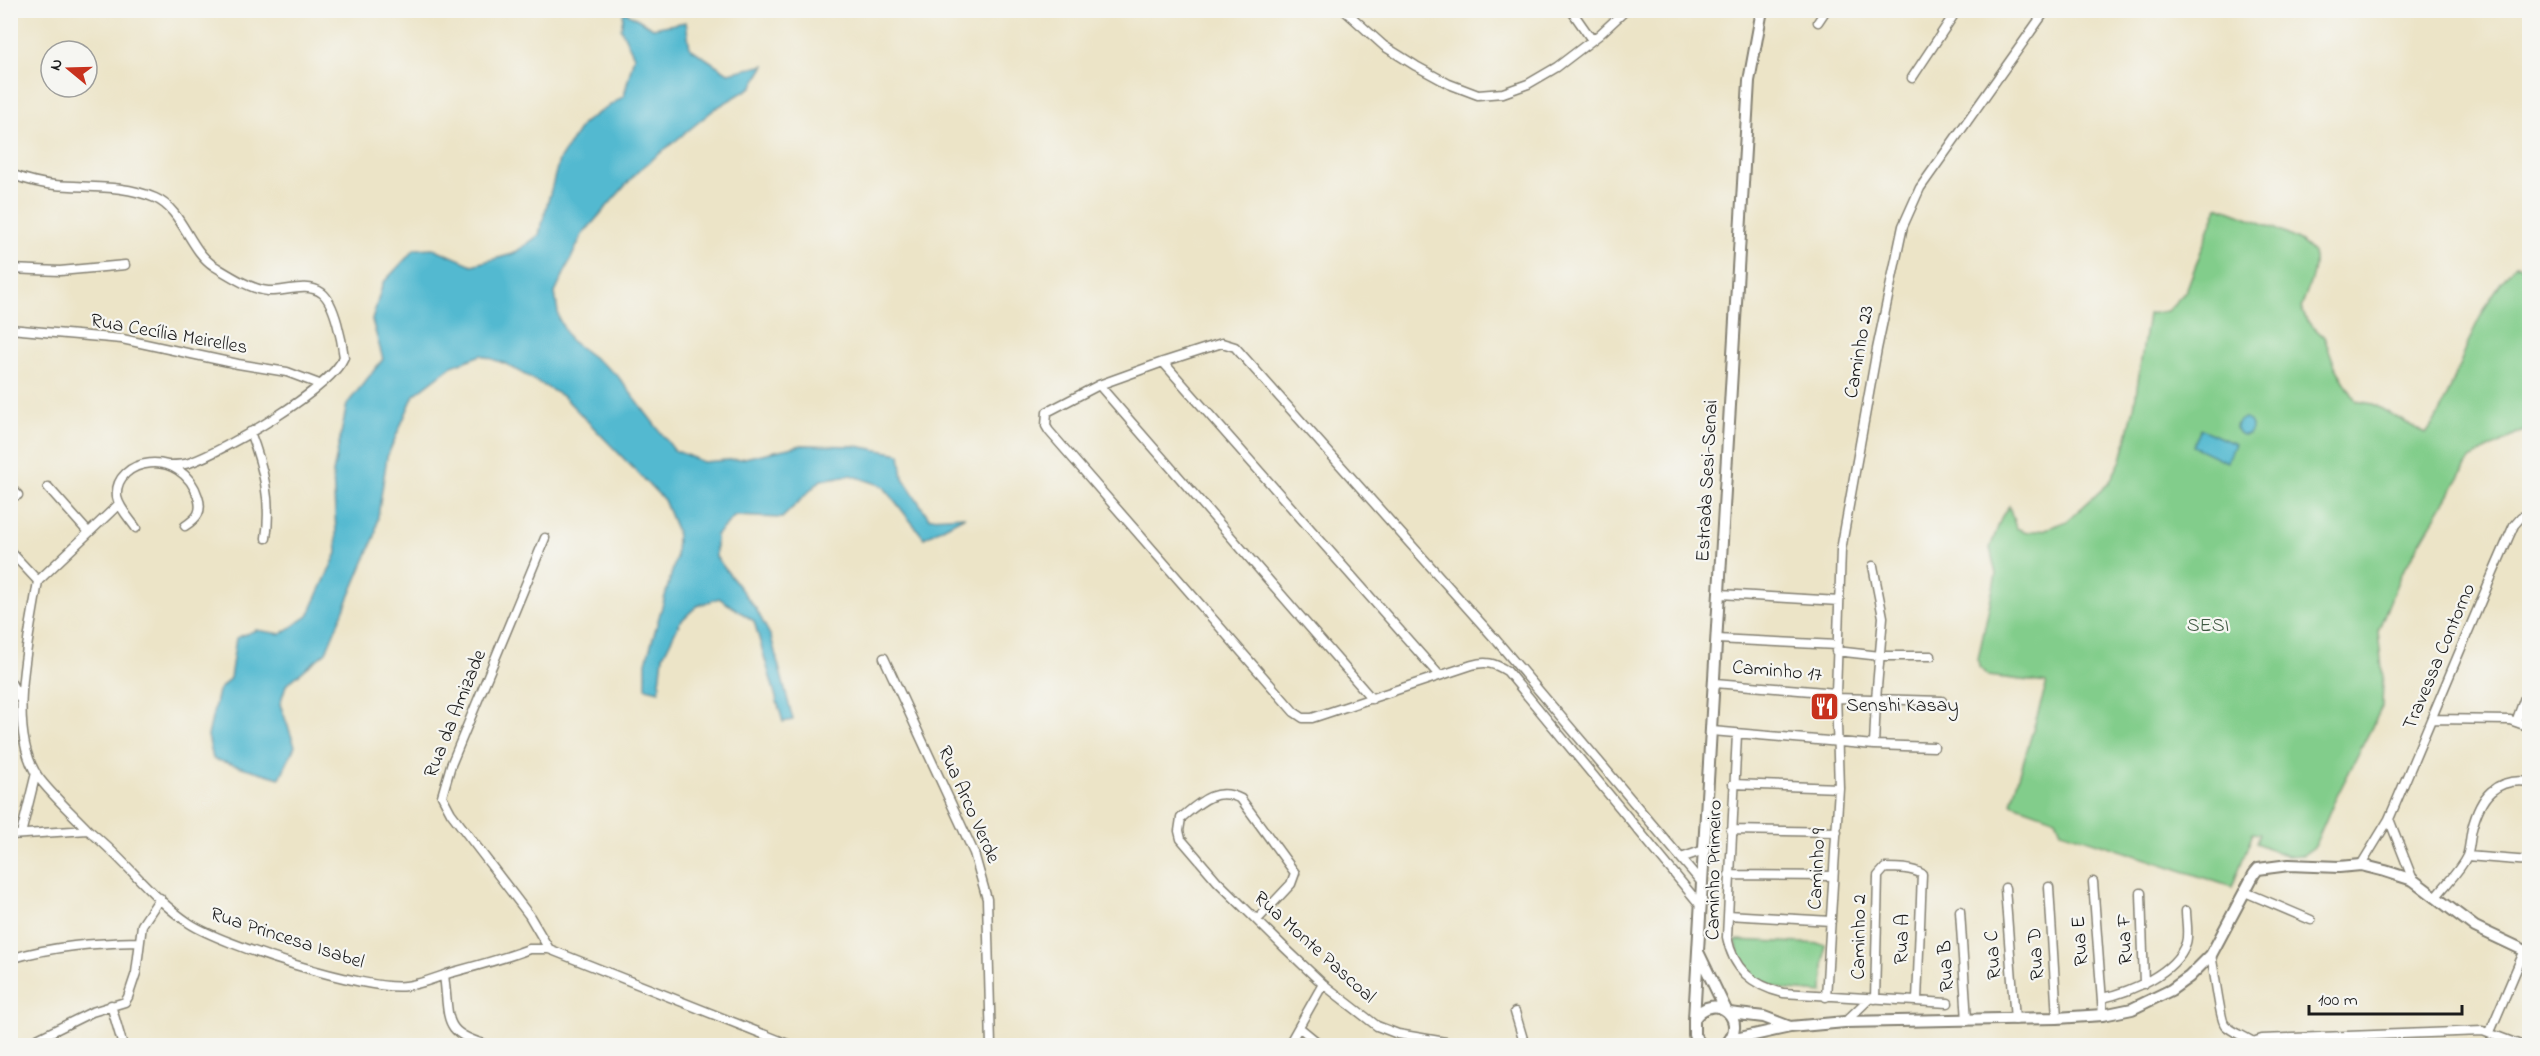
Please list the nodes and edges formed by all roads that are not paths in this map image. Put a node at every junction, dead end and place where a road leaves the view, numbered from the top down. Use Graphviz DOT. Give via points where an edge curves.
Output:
graph roads {
  1 [pos="1344,10"];
  2 [pos="1571,10"];
  3 [pos="1626,10"];
  4 [pos="1762,10"];
  5 [pos="1826,10"];
  6 [pos="1957,10"];
  7 [pos="2046,10"];
  8 [pos="1818,22"];
  9 [pos="1592,40"];
  10 [pos="1912,78"];
  11 [pos="10,174"];
  12 [pos="125,265"];
  13 [pos="10,269"];
  14 [pos="10,329"];
  15 [pos="1163,362"];
  16 [pos="319,384"];
  17 [pos="1099,385"];
  18 [pos="250,432"];
  19 [pos="171,465"];
  20 [pos="10,487"];
  21 [pos="48,487"];
  22 [pos="18,495"];
  23 [pos="119,504"];
  24 [pos="2529,517"];
  25 [pos="185,526"];
  26 [pos="136,528"];
  27 [pos="88,532"];
  28 [pos="266,538"];
  29 [pos="545,538"];
  30 [pos="10,551"];
  31 [pos="1873,566"];
  32 [pos="38,581"];
  33 [pos="1720,594"];
  34 [pos="1839,601"];
  35 [pos="1717,639"];
  36 [pos="1836,648"];
  37 [pos="1505,652"];
  38 [pos="1880,656"];
  39 [pos="1931,656"];
  40 [pos="884,658"];
  41 [pos="1491,662"];
  42 [pos="1439,675"];
  43 [pos="10,681"];
  44 [pos="1714,683"];
  45 [pos="2529,684"];
  46 [pos="1836,696"];
  47 [pos="21,699"];
  48 [pos="1372,699"];
  49 [pos="1876,699"];
  50 [pos="1942,701"];
  51 [pos="2432,719"];
  52 [pos="2516,722"];
  53 [pos="2529,727"];
  54 [pos="1712,731"];
  55 [pos="1737,734"];
  56 [pos="1838,742"];
  57 [pos="1874,745"];
  58 [pos="1934,747"];
  59 [pos="36,774"];
  60 [pos="2529,782"];
  61 [pos="1733,784"];
  62 [pos="1839,788"];
  63 [pos="2389,819"];
  64 [pos="88,830"];
  65 [pos="1731,830"];
  66 [pos="1837,832"];
  67 [pos="21,834"];
  68 [pos="10,835"];
  69 [pos="1704,850"];
  70 [pos="2467,856"];
  71 [pos="1681,858"];
  72 [pos="2529,861"];
  73 [pos="2361,865"];
  74 [pos="1730,875"];
  75 [pos="1833,876"];
  76 [pos="1922,880"];
  77 [pos="2413,880"];
  78 [pos="2093,882"];
  79 [pos="1702,883"];
  80 [pos="2049,887"];
  81 [pos="2005,888"];
  82 [pos="2245,892"];
  83 [pos="2141,893"];
  84 [pos="2436,897"];
  85 [pos="160,898"];
  86 [pos="1701,906"];
  87 [pos="1960,910"];
  88 [pos="2186,910"];
  89 [pos="1728,915"];
  90 [pos="2311,920"];
  91 [pos="1257,921"];
  92 [pos="1831,921"];
  93 [pos="139,942"];
  94 [pos="549,949"];
  95 [pos="2527,953"];
  96 [pos="1699,954"];
  97 [pos="2211,955"];
  98 [pos="10,959"];
  99 [pos="444,975"];
  100 [pos="1323,984"];
  101 [pos="2144,984"];
  102 [pos="1826,997"];
  103 [pos="2102,998"];
  104 [pos="1872,999"];
  105 [pos="1917,1001"];
  106 [pos="1948,1003"];
  107 [pos="111,1005"];
  108 [pos="1515,1012"];
  109 [pos="1728,1012"];
  110 [pos="2103,1015"];
  111 [pos="2057,1018"];
  112 [pos="1694,1019"];
  113 [pos="2015,1020"];
  114 [pos="1967,1021"];
  115 [pos="1845,1022"];
  116 [pos="1790,1027"];
  117 [pos="1300,1028"];
  118 [pos="2490,1032"];
  119 [pos="1693,1040"];
  120 [pos="2504,1042"];
  121 [pos="1726,1044"];
  122 [pos="2253,1044"];
  123 [pos="23,1046"];
  124 [pos="123,1046"];
  125 [pos="491,1046"];
  126 [pos="793,1046"];
  127 [pos="991,1046"];
  128 [pos="1288,1046"];
  129 [pos="1322,1046"];
  130 [pos="1469,1046"];
  131 [pos="1525,1046"];
  132 [pos="1702,1046"];
  133 [pos="2523,1046"];
  1 -- 9 [label="street" via="1384,46 1416,66 1449,84 1479,94 1503,93 1528,84"];
  2 -- 9 [label="street"];
  3 -- 9 [label="street"];
  4 -- 33 [label="street, Estrada Sesi-Senai" via="1749,81"];
  5 -- 8 [label="street"];
  6 -- 10 [label="street"];
  7 -- 34 [label="street, Caminho 23" via="1920,188 1907,214 1883,314 1846,516"];
  11 -- 16 [label="street" via="54,186 105,187 157,198 174,214 203,257 229,274 267,291 300,288 323,294 332,307 344,357 339,367"];
  12 -- 13 [label="street" via="60,271"];
  14 -- 16 [label="street, Rua Cecília Meirelles" via="122,339 287,372"];
  15 -- 17 [label="street"];
  15 -- 37 [label="street" via="1222,342 1235,347"];
  15 -- 42 [label="street"];
  16 -- 18 [label="street" via="280,416"];
  17 -- 48 [label="street"];
  17 -- 48 [label="street" via="1047,412 1046,426 1056,440 1294,711 1308,718"];
  18 -- 19 [label="street" via="190,463"];
  18 -- 28 [label="street" via="267,491"];
  19 -- 23 [label="street" via="148,462 128,472 118,486"];
  19 -- 25 [label="street" via="191,480 199,499 200,514"];
  20 -- 22 [label="street"];
  21 -- 27 [label="street"];
  23 -- 26 [label="street"];
  23 -- 27 [label="street"];
  24 -- 51 [label="street, Travessa Contorno" via="2521,517 2514,525"];
  27 -- 32 [label="street"];
  29 -- 94 [label="street, Rua da Amizade" via="451,765 442,796 529,915"];
  30 -- 32 [label="street"];
  31 -- 38 [label="street" via="1883,617"];
  32 -- 47 [label="street"];
  33 -- 34 [label="street"];
  33 -- 35 [label="street, Estrada Sesi-Senai"];
  34 -- 36 [label="street, Caminho 23"];
  35 -- 36 [label="street"];
  35 -- 44 [label="street, Estrada Sesi-Senai"];
  36 -- 38 [label="street"];
  36 -- 46 [label="street, Caminho 23"];
  37 -- 41 [label="street"];
  37 -- 71 [label="street"];
  38 -- 39 [label="street"];
  38 -- 49 [label="street"];
  40 -- 127 [label="street, Rua Arco Verde" via="974,853 985,886"];
  41 -- 42 [label="street"];
  41 -- 86 [label="street" via="1507,671"];
  42 -- 48 [label="street"];
  43 -- 47 [label="street"];
  44 -- 46 [label="street, Caminho 17"];
  44 -- 54 [label="street, Estrada Sesi-Senai"];
  45 -- 52 [label="street"];
  46 -- 49 [label="street, Caminho 17"];
  46 -- 56 [label="street, Caminho 23"];
  47 -- 59 [label="street" via="27,751"];
  49 -- 50 [label="street, Caminho 17"];
  49 -- 57 [label="street"];
  51 -- 52 [label="street"];
  51 -- 63 [label="street, Travessa Contorno"];
  52 -- 53 [label="street"];
  54 -- 55 [label="street"];
  54 -- 69 [label="street, Estrada Sesi-Senai"];
  55 -- 56 [label="street"];
  55 -- 61 [label="street, Caminho Primeiro"];
  56 -- 57 [label="street"];
  56 -- 62 [label="street, Caminho 9"];
  57 -- 58 [label="street"];
  59 -- 64 [label="street, Rua Princesa Isabel"];
  59 -- 67 [label="street"];
  60 -- 70 [label="street" via="2500,784 2484,800"];
  61 -- 62 [label="street"];
  61 -- 65 [label="street, Caminho Primeiro"];
  62 -- 66 [label="street, Caminho 9"];
  63 -- 73 [label="street, Travessa Contorno"];
  63 -- 77 [label="street"];
  64 -- 67 [label="street"];
  64 -- 85 [label="street, Rua Princesa Isabel"];
  65 -- 66 [label="street"];
  65 -- 74 [label="street, Caminho Primeiro"];
  66 -- 75 [label="street, Caminho 9"];
  67 -- 68 [label="street"];
  69 -- 71 [label="street"];
  69 -- 79 [label="street, Estrada Sesi-Senai"];
  70 -- 72 [label="street"];
  70 -- 84 [label="street"];
  71 -- 79 [label="street"];
  73 -- 77 [label="street"];
  73 -- 82 [label="street" via="2258,869"];
  74 -- 75 [label="street"];
  74 -- 89 [label="street, Caminho Primeiro"];
  75 -- 92 [label="street, Caminho 9"];
  76 -- 104 [label="street, Caminho 2" via="1921,872 1892,868 1885,868 1878,876"];
  76 -- 105 [label="street, Rua A"];
  77 -- 84 [label="street"];
  78 -- 103 [label="street, Rua E"];
  79 -- 86 [label="street, Estrada Sesi-Senai"];
  80 -- 111 [label="street, Rua D"];
  81 -- 113 [label="street, Rua C"];
  82 -- 90 [label="street"];
  82 -- 97 [label="street"];
  83 -- 101 [label="street, Rua F"];
  84 -- 95 [label="street" via="2475,927"];
  85 -- 93 [label="street" via="142,926"];
  85 -- 99 [label="street, Rua Princesa Isabel" via="201,929 322,972 390,987"];
  86 -- 96 [label="street, Estrada Sesi-Senai"];
  87 -- 114 [label="street, Rua B"];
  88 -- 101 [label="street" via="2187,938 2183,950"];
  89 -- 92 [label="street"];
  89 -- 102 [label="street, Caminho Primeiro" via="1730,951 1749,978 1766,989"];
  91 -- 91 [label="street, Rua Monte Pascoal" via="1183,842 1179,831 1181,818 1202,800 1220,793 1235,796 1246,805 1294,873 1291,884"];
  91 -- 100 [label="street, Rua Monte Pascoal"];
  92 -- 102 [label="street, Caminho 9"];
  93 -- 98 [label="street" via="86,943"];
  93 -- 107 [label="street" via="136,973 128,997"];
  94 -- 99 [label="street, Rua Princesa Isabel" via="529,950"];
  94 -- 126 [label="street"];
  95 -- 118 [label="street"];
  96 -- 109 [label="street, Estrada Sesi-Senai"];
  96 -- 112 [label="street, Estrada Sesi-Senai"];
  97 -- 110 [label="street" via="2171,990 2132,1009"];
  97 -- 122 [label="street" via="2222,1021"];
  99 -- 125 [label="street" via="452,1026 460,1035"];
  100 -- 117 [label="street"];
  100 -- 130 [label="street, Rua Monte Pascoal" via="1382,1029"];
  101 -- 103 [label="street"];
  102 -- 104 [label="street, Caminho Primeiro"];
  103 -- 110 [label="street, Rua E"];
  104 -- 105 [label="street"];
  104 -- 115 [label="street"];
  105 -- 106 [label="street"];
  107 -- 123 [label="street"];
  107 -- 124 [label="street"];
  108 -- 131 [label="street"];
  109 -- 112 [label="street" via="1721,1007 1708,1007"];
  109 -- 116 [label="street" via="1764,1017"];
  109 -- 121 [label="street" via="1735,1029"];
  110 -- 111 [label="street"];
  111 -- 113 [label="street"];
  112 -- 119 [label="street, Estrada Sesi-Senai"];
  113 -- 114 [label="street"];
  114 -- 115 [label="street"];
  115 -- 116 [label="street"];
  116 -- 121 [label="street"];
  117 -- 128 [label="street"];
  117 -- 129 [label="street"];
  118 -- 120 [label="street"];
  118 -- 122 [label="street" via="2262,1039"];
  119 -- 132 [label="street"];
  120 -- 133 [label="street"];
}
